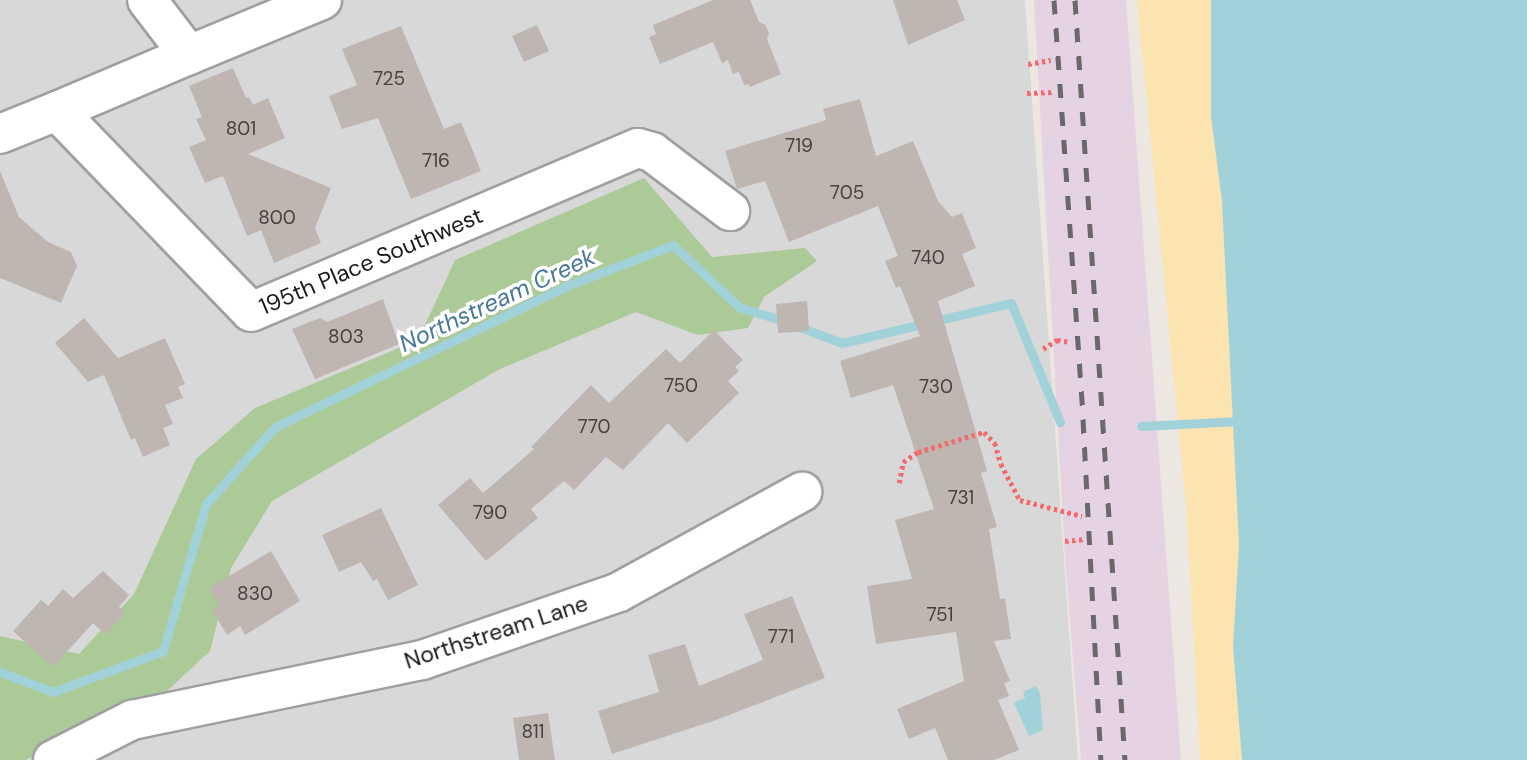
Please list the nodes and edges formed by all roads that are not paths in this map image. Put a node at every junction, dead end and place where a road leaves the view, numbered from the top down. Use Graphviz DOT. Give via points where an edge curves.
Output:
graph roads {
  1 [pos="147,0"];
  2 [pos="322,0"];
  3 [pos="189,55"];
  4 [pos="57,111"];
  5 [pos="0,134"];
  6 [pos="730,211"];
  7 [pos="803,492"];
  8 [pos="53,760"];
  1 -- 3 [label="street"];
  2 -- 3 [label="street"];
  3 -- 4 [label="street"];
  4 -- 5 [label="street"];
  4 -- 6 [label="street, 195th Place Southwest" via="251,313 638,148 652,152"];
  7 -- 8 [label="street, Northstream Lane" via="619,592 422,660 132,720"];
}
